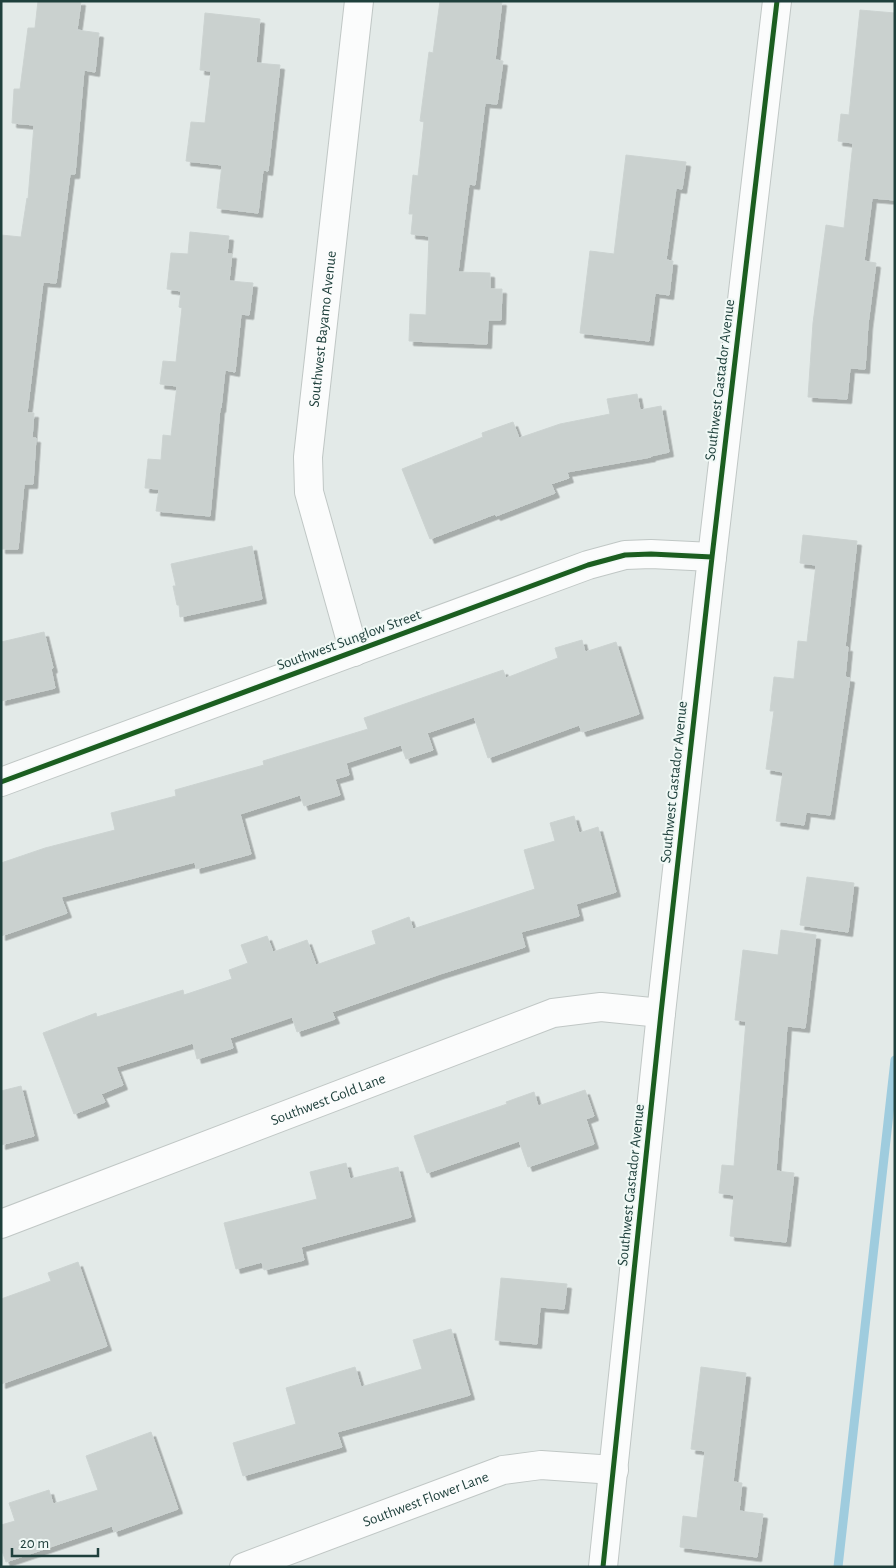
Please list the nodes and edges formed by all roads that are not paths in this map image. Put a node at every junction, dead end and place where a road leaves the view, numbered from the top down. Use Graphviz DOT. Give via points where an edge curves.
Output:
graph roads {
  1 [pos="359,1"];
  2 [pos="777,1"];
  3 [pos="712,557"];
  4 [pos="354,652"];
  5 [pos="1,782"];
  6 [pos="661,1013"];
  7 [pos="1,1224"];
  8 [pos="614,1470"];
  9 [pos="244,1567"];
  10 [pos="603,1567"];
  1 -- 4 [label="street, Southwest Bayamo Avenue" via="308,457 309,492"];
  2 -- 3 [label="street, Southwest Gastador Avenue"];
  3 -- 4 [label="street, Southwest Sunglow Street" via="625,555 588,565"];
  3 -- 6 [label="street, Southwest Gastador Avenue"];
  4 -- 5 [label="street, Southwest Sunglow Street"];
  6 -- 7 [label="street, Southwest Gold Lane" via="601,1007 554,1013"];
  6 -- 8 [label="street, Southwest Gastador Avenue"];
  8 -- 9 [label="street, Southwest Flower Lane" via="541,1465 503,1470"];
  8 -- 10 [label="street, Southwest Gastador Avenue"];
}
